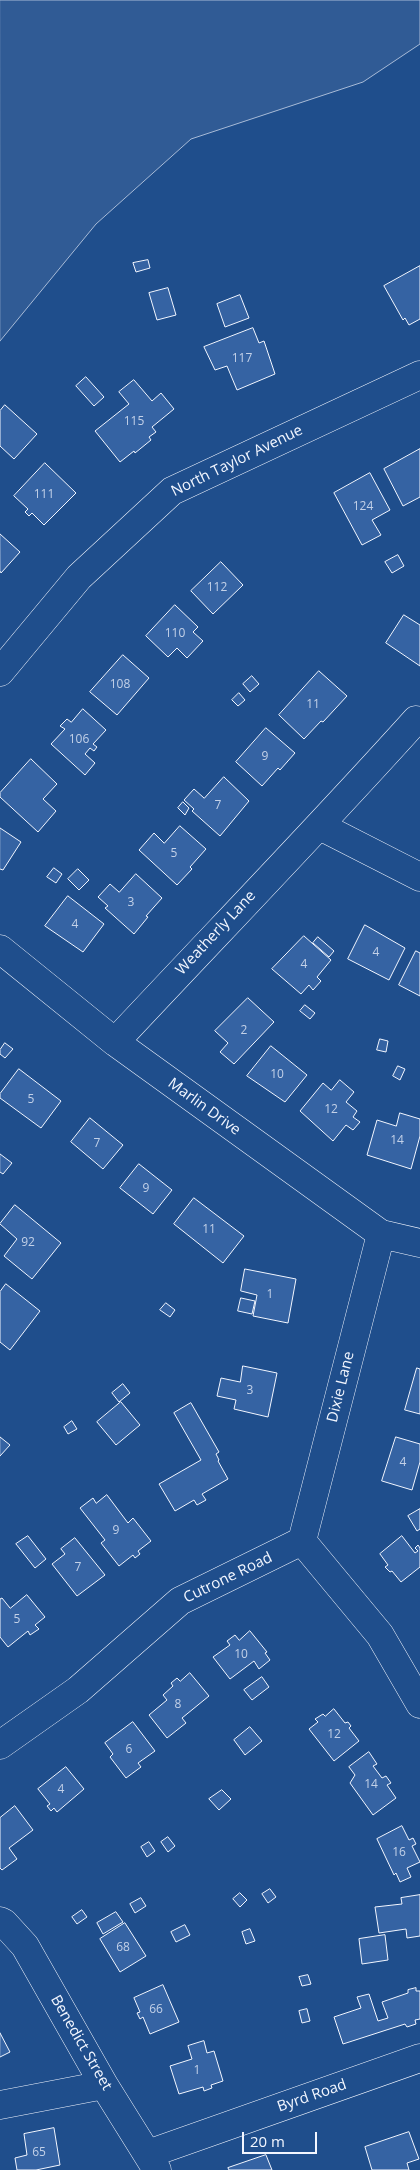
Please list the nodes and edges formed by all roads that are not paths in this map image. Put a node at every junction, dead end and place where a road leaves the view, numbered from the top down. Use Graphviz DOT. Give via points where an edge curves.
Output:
graph roads {
  1 [pos="420,375"];
  2 [pos="0,672"];
  3 [pos="416,720"];
  4 [pos="320,826"];
  5 [pos="420,877"];
  6 [pos="0,949"];
  7 [pos="115,1042"];
  8 [pos="381,1234"];
  9 [pos="420,1243"];
  10 [pos="302,1541"];
  11 [pos="420,1704"];
  12 [pos="0,1745"];
  13 [pos="0,1921"];
  14 [pos="420,2058"];
  15 [pos="104,2084"];
  16 [pos="0,2105"];
  17 [pos="152,2162"];
  1 -- 2 [label="street, North Taylor Avenue" via="172,491 79,577"];
  3 -- 4 [label="street, Weatherly Lane"];
  4 -- 5 [label="street"];
  4 -- 7 [label="street, Weatherly Lane"];
  6 -- 7 [label="street, Marlin Drive"];
  7 -- 8 [label="street, Marlin Drive"];
  8 -- 9 [label="street, Marlin Drive"];
  8 -- 10 [label="street, Dixie Lane"];
  10 -- 11 [label="street" via="380,1635"];
  10 -- 12 [label="street, Cutrone Road" via="180,1601 78,1690"];
  13 -- 15 [label="street, Benedict Street" via="25,1946"];
  14 -- 17 [label="street, Byrd Road"];
  15 -- 16 [label="street"];
  15 -- 17 [label="street, Benedict Street"];
}
